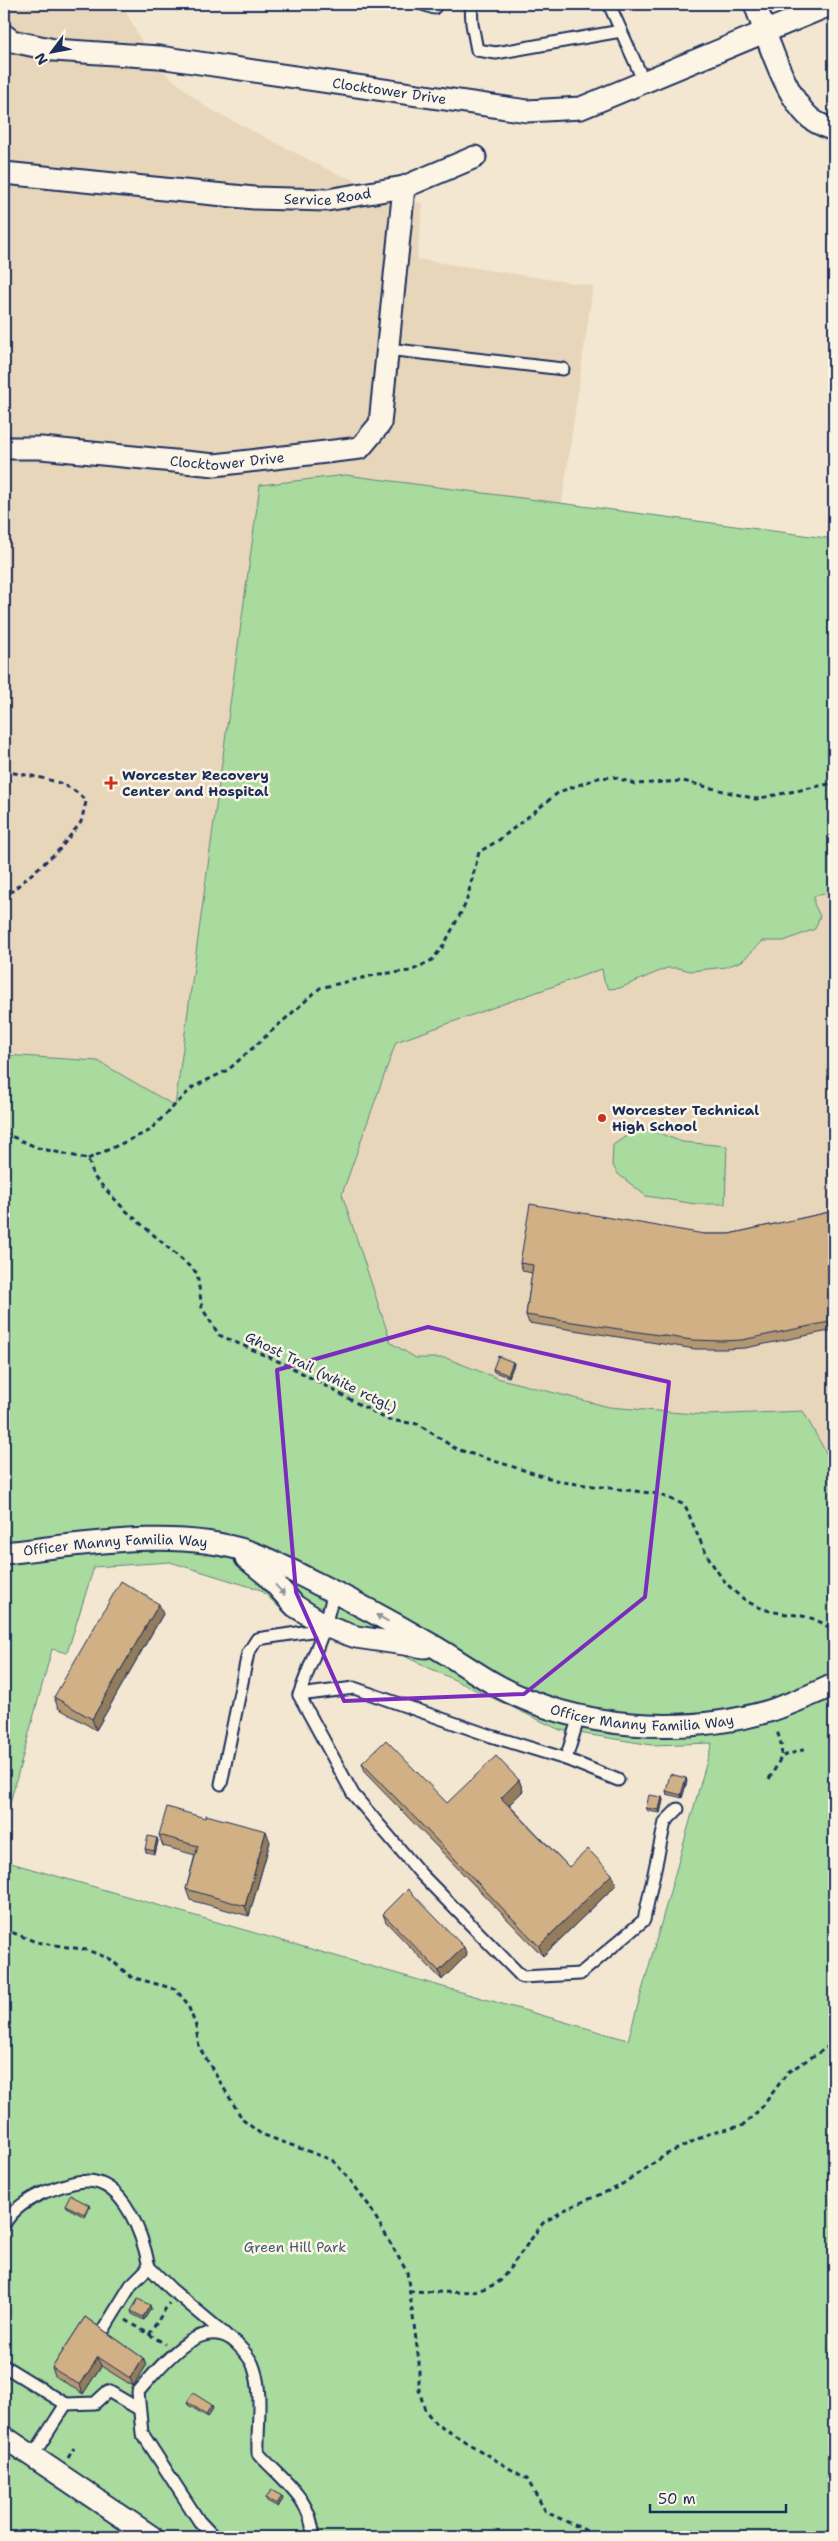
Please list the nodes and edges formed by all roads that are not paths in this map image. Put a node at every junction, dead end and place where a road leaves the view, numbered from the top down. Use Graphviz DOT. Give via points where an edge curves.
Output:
graph roads {
  1 [pos="422,4"];
  2 [pos="437,4"];
  3 [pos="471,4"];
  4 [pos="609,4"];
  5 [pos="755,4"];
  6 [pos="832,4"];
  7 [pos="621,31"];
  8 [pos="766,32"];
  9 [pos="4,35"];
  10 [pos="644,82"];
  11 [pos="834,130"];
  12 [pos="475,156"];
  13 [pos="4,173"];
  14 [pos="404,187"];
  15 [pos="387,349"];
  16 [pos="563,369"];
  17 [pos="4,448"];
  18 [pos="229,1548"];
  19 [pos="4,1553"];
  20 [pos="334,1592"];
  21 [pos="324,1627"];
  22 [pos="455,1659"];
  23 [pos="834,1685"];
  24 [pos="299,1695"];
  25 [pos="579,1716"];
  26 [pos="566,1759"];
  27 [pos="618,1780"];
  28 [pos="221,1784"];
  29 [pos="678,1809"];
  30 [pos="4,2225"];
  31 [pos="149,2267"];
  32 [pos="104,2329"];
  33 [pos="229,2338"];
  34 [pos="4,2366"];
  35 [pos="66,2404"];
  36 [pos="139,2409"];
  37 [pos="4,2437"];
  38 [pos="32,2457"];
  39 [pos="152,2537"];
  40 [pos="214,2537"];
  41 [pos="313,2537"];
  1 -- 2 [label="lane" via="434,8"];
  3 -- 7 [label="lane" via="477,50 496,53"];
  4 -- 7 [label="lane"];
  5 -- 8 [label="street"];
  6 -- 8 [label="street, Clocktower Drive"];
  7 -- 10 [label="lane"];
  8 -- 10 [label="street, Clocktower Drive"];
  8 -- 11 [label="street" via="784,80 803,110 811,119"];
  9 -- 10 [label="street, Clocktower Drive" via="54,50 160,57 527,111 581,108"];
  12 -- 14 [label="street, Service Road"];
  13 -- 14 [label="street, Service Road" via="254,198 352,198"];
  14 -- 15 [label="street, Clocktower Drive"];
  15 -- 16 [label="lane"];
  15 -- 17 [label="street, Clocktower Drive" via="380,424 360,448 215,465 41,448"];
  18 -- 19 [label="street, Officer Manny Familia Way" via="192,1542 154,1541"];
  18 -- 20 [label="street, Officer Manny Familia Way" via="249,1552"];
  18 -- 21 [label="street, Officer Manny Familia Way, one-way" via="267,1575 295,1606"];
  20 -- 21 [label="lane"];
  22 -- 20 [label="street, Officer Manny Familia Way, one-way"];
  21 -- 22 [label="street, Officer Manny Familia Way" via="356,1637 415,1644"];
  21 -- 24 [label="lane"];
  21 -- 28 [label="lane" via="257,1639 248,1652"];
  22 -- 25 [label="street, Officer Manny Familia Way" via="499,1686"];
  23 -- 25 [label="street, Officer Manny Familia Way" via="769,1711 694,1725 653,1725"];
  24 -- 26 [label="lane" via="354,1688"];
  24 -- 29 [label="lane" via="353,1794 421,1874 522,1977 580,1974 644,1920 665,1822"];
  25 -- 26 [label="lane"];
  26 -- 27 [label="lane"];
  30 -- 31 [label="lane" via="17,2209 36,2196 86,2181 102,2184 116,2193 134,2218 145,2244"];
  31 -- 32 [label="lane" via="132,2285"];
  31 -- 33 [label="lane"];
  33 -- 36 [label="lane" via="221,2334 197,2337 174,2350 138,2392"];
  33 -- 41 [label="lane" via="254,2367 258,2453 304,2502 311,2519"];
  34 -- 35 [label="lane"];
  35 -- 36 [label="lane" via="95,2403 108,2390"];
  35 -- 38 [label="lane"];
  36 -- 40 [label="lane" via="142,2433 199,2521"];
  37 -- 38 [label="street"];
  38 -- 39 [label="street"];
}
